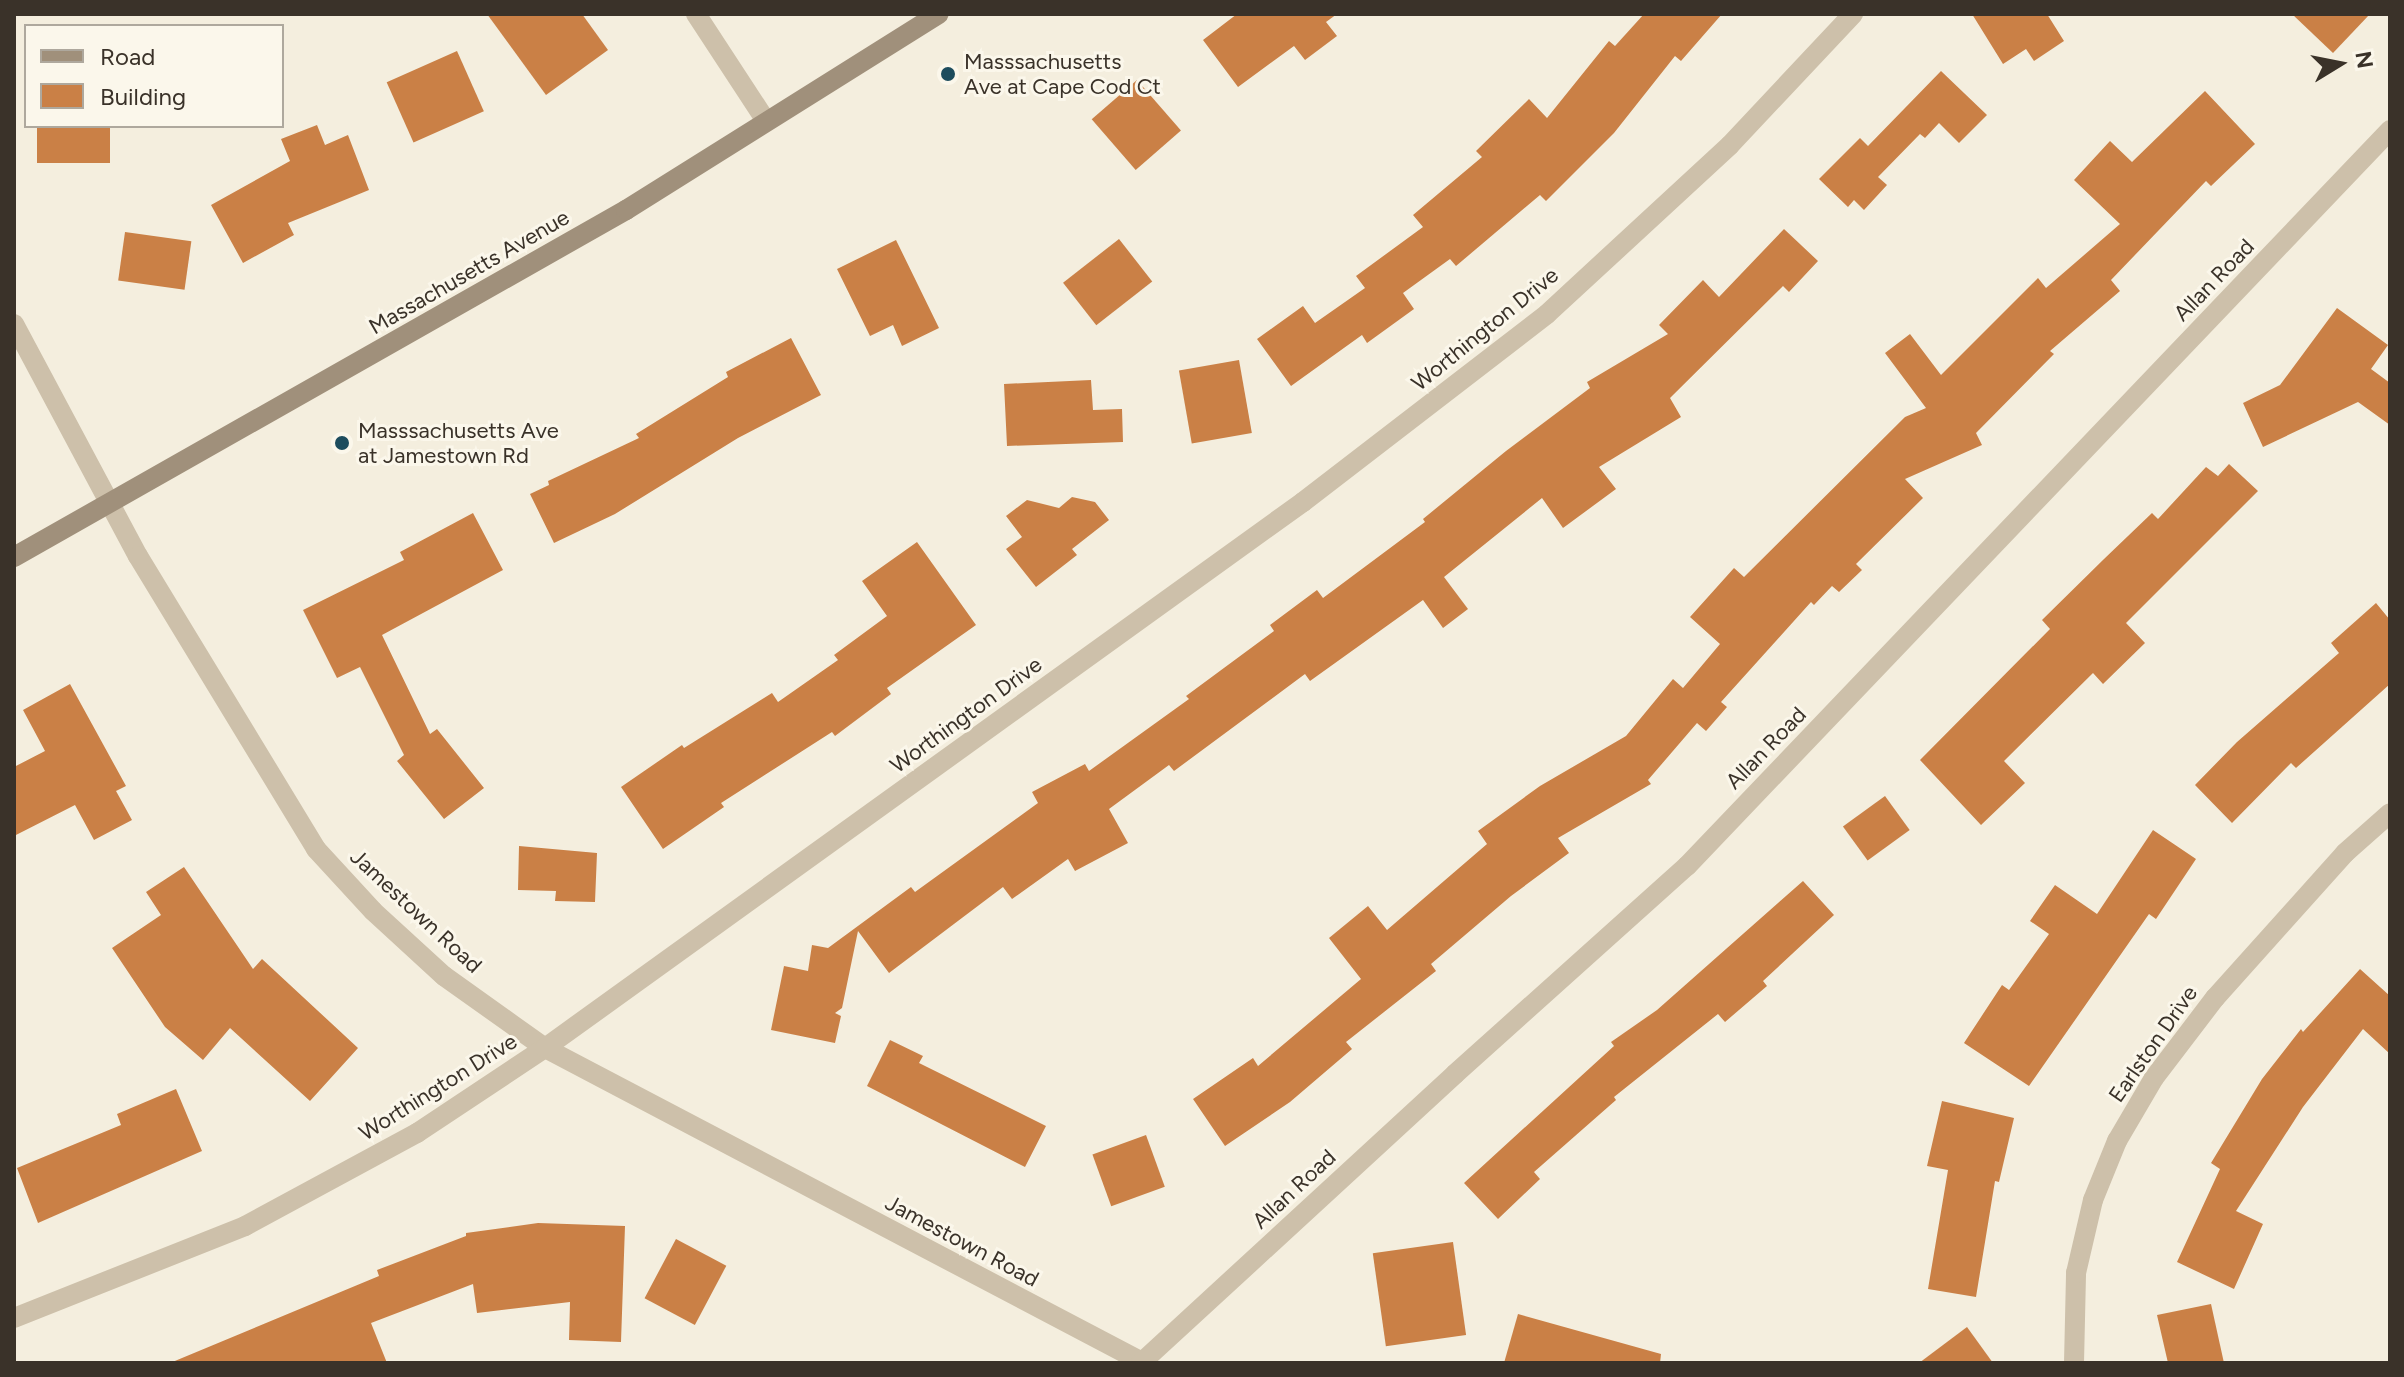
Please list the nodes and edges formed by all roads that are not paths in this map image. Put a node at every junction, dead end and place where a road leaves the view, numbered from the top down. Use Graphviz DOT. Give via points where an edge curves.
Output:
graph roads {
  1 [pos="696,14"];
  2 [pos="939,14"];
  3 [pos="1853,14"];
  4 [pos="766,121"];
  5 [pos="2390,130"];
  6 [pos="14,324"];
  7 [pos="111,504"];
  8 [pos="14,557"];
  9 [pos="2390,813"];
  10 [pos="545,1048"];
  11 [pos="14,1318"];
  12 [pos="1142,1363"];
  13 [pos="2074,1363"];
  1 -- 4 [label="street"];
  2 -- 4 [label="main road, Massachusetts Avenue"];
  3 -- 10 [label="street, Worthington Drive" via="1730,145 1547,314 1303,502"];
  4 -- 7 [label="main road, Massachusetts Avenue" via="626,210"];
  5 -- 12 [label="street, Allan Road" via="1687,866"];
  6 -- 7 [label="street, Jamestown Road"];
  7 -- 8 [label="main road, Massachusetts Avenue"];
  7 -- 10 [label="street, Jamestown Road" via="316,849 444,976"];
  9 -- 13 [label="street, Earlston Drive" via="2345,853 2215,998 2154,1078 2117,1141 2093,1200 2076,1273"];
  10 -- 11 [label="street, Worthington Drive" via="417,1133 245,1226"];
  10 -- 12 [label="street, Jamestown Road"];
}
